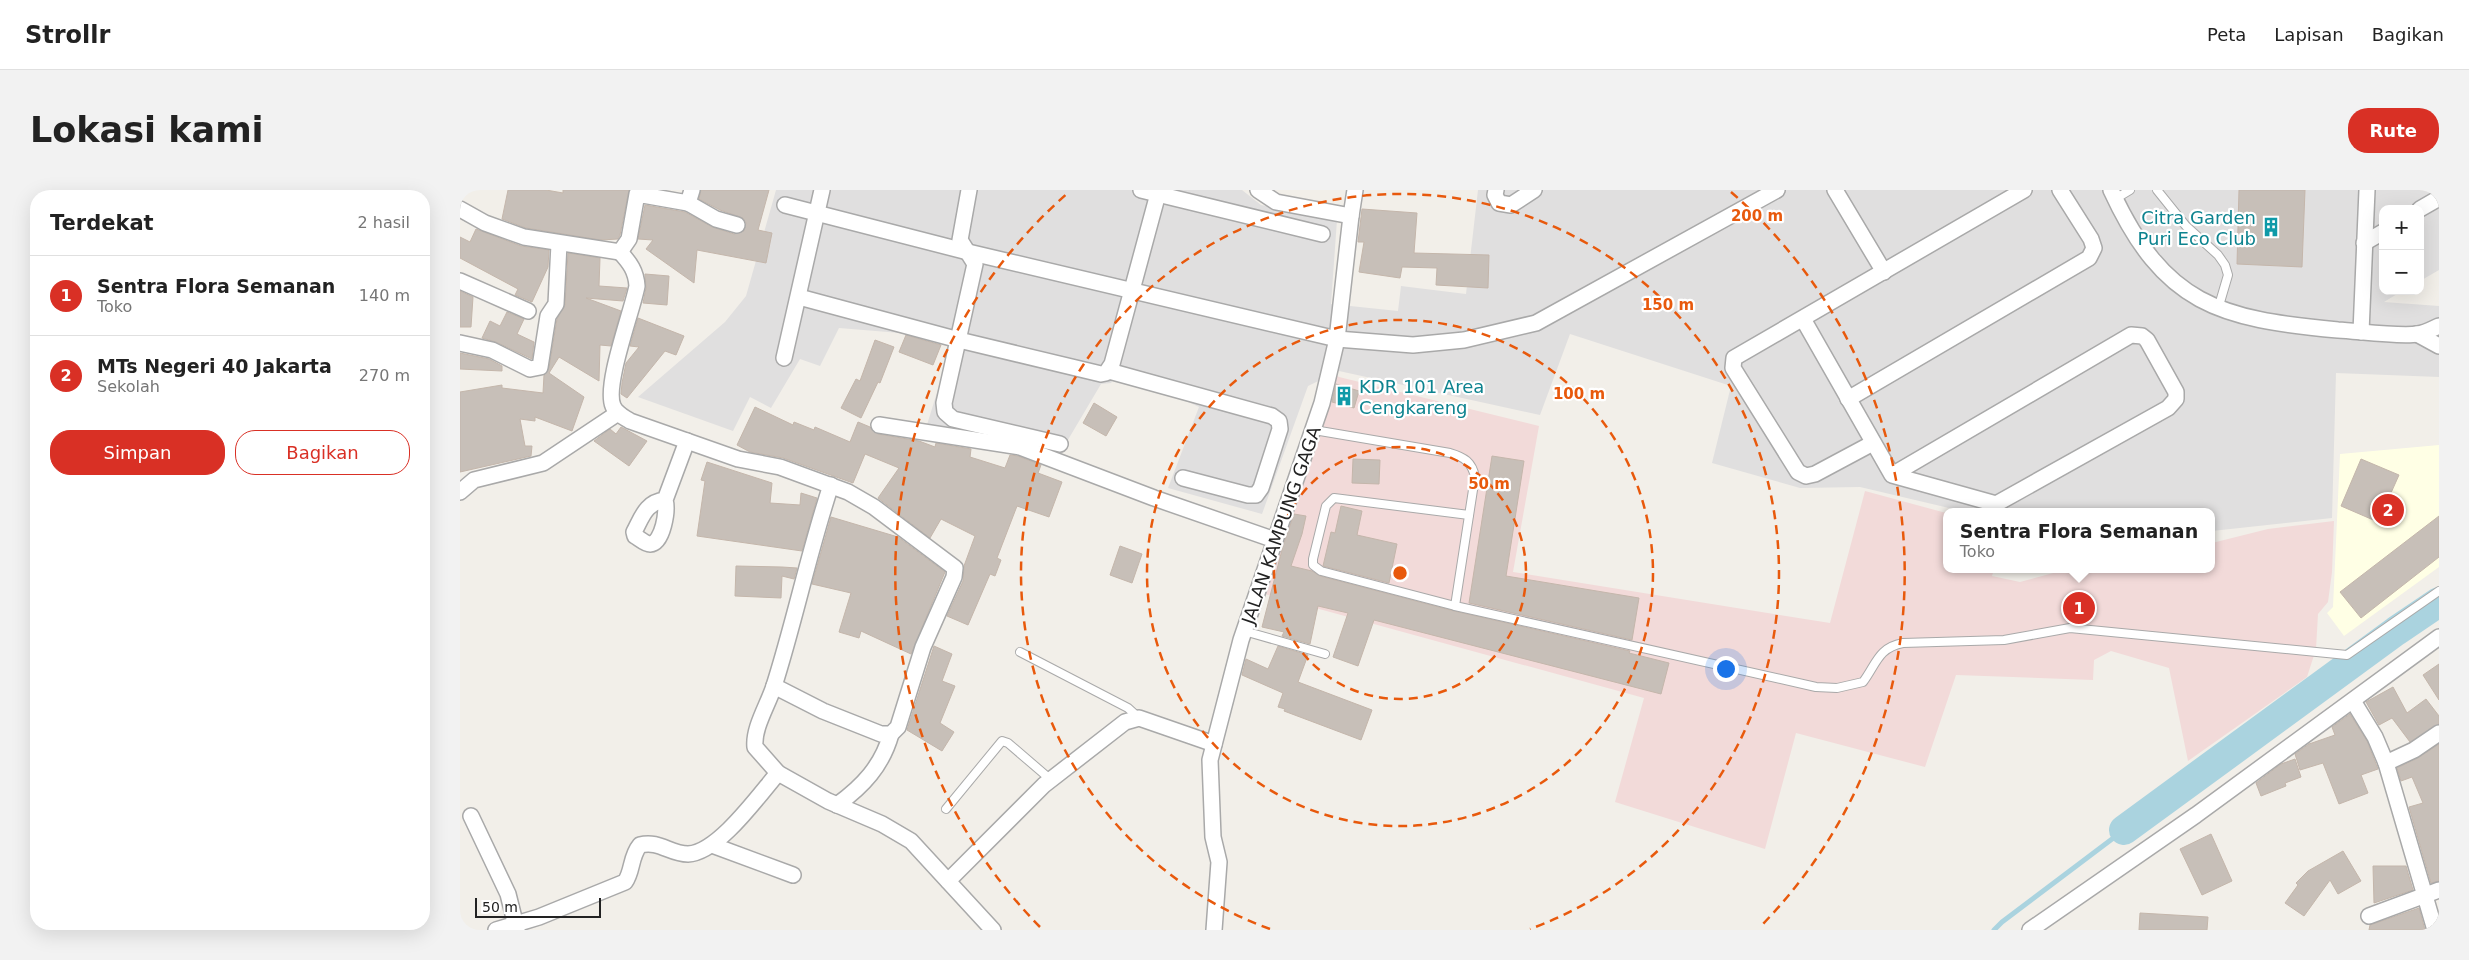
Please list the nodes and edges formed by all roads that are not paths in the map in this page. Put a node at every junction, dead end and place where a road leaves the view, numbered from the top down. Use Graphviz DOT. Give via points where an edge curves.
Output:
graph roads {
  1 [pos="822,190"];
  2 [pos="969,190"];
  3 [pos="1141,190"];
  4 [pos="1258,190"];
  5 [pos="1354,190"];
  6 [pos="1496,190"];
  7 [pos="1534,190"];
  8 [pos="1777,190"];
  9 [pos="1835,190"];
  10 [pos="2024,190"];
  11 [pos="2060,190"];
  12 [pos="2130,190"];
  13 [pos="2157,190"];
  14 [pos="2367,190"];
  15 [pos="1159,192"];
  16 [pos="2113,195"];
  17 [pos="690,196"];
  18 [pos="2439,198"];
  19 [pos="785,205"];
  20 [pos="2424,207"];
  21 [pos="460,209"];
  22 [pos="817,212"];
  23 [pos="1352,216"];
  24 [pos="736,225"];
  25 [pos="1322,234"];
  26 [pos="2379,234"];
  27 [pos="2364,243"];
  28 [pos="559,244"];
  29 [pos="620,252"];
  30 [pos="968,252"];
  31 [pos="1884,272"];
  32 [pos="460,281"];
  33 [pos="1132,290"];
  34 [pos="799,297"];
  35 [pos="2218,310"];
  36 [pos="528,311"];
  37 [pos="1803,319"];
  38 [pos="2439,326"];
  39 [pos="2361,332"];
  40 [pos="2417,334"];
  41 [pos="1337,339"];
  42 [pos="959,340"];
  43 [pos="460,343"];
  44 [pos="2439,346"];
  45 [pos="784,358"];
  46 [pos="1108,371"];
  47 [pos="1848,399"];
  48 [pos="618,413"];
  49 [pos="879,425"];
  50 [pos="1314,430"];
  51 [pos="687,440"];
  52 [pos="1873,443"];
  53 [pos="1060,444"];
  54 [pos="1892,475"];
  55 [pos="1183,478"];
  56 [pos="831,485"];
  57 [pos="460,492"];
  58 [pos="664,500"];
  59 [pos="1469,515"];
  60 [pos="1275,540"];
  61 [pos="2439,591"];
  62 [pos="1455,606"];
  63 [pos="1244,631"];
  64 [pos="2439,637"];
  65 [pos="1020,652"];
  66 [pos="1325,654"];
  67 [pos="774,686"];
  68 [pos="2353,701"];
  69 [pos="1139,718"];
  70 [pos="2439,732"];
  71 [pos="891,734"];
  72 [pos="1214,744"];
  73 [pos="2386,763"];
  74 [pos="778,773"];
  75 [pos="1050,779"];
  76 [pos="837,805"];
  77 [pos="946,808"];
  78 [pos="471,816"];
  79 [pos="712,845"];
  80 [pos="793,875"];
  81 [pos="948,881"];
  82 [pos="2433,893"];
  83 [pos="2369,916"];
  84 [pos="517,927"];
  85 [pos="496,930"];
  86 [pos="993,930"];
  87 [pos="1214,930"];
  88 [pos="2030,930"];
  89 [pos="2435,930"];
  1 -- 22 [label="street"];
  2 -- 30 [label="street" via="960,240"];
  3 -- 15 [label="street"];
  4 -- 23 [label="street" via="1276,202"];
  5 -- 23 [label="street, JALAN KAMPUNG GAGA"];
  6 -- 7 [label="street" via="1499,202 1511,205"];
  8 -- 41 [label="street" via="1536,323 1464,340 1413,345"];
  9 -- 31 [label="street"];
  10 -- 31 [label="street"];
  11 -- 47 [label="street" via="2091,239 2094,248 2089,258"];
  12 -- 16 [label="lane"];
  13 -- 35 [label="lane" via="2186,226 2225,265 2228,275"];
  14 -- 27 [label="street"];
  15 -- 25 [label="street"];
  15 -- 33 [label="street"];
  16 -- 35 [label="street" via="2135,236 2162,270 2188,292"];
  17 -- 24 [label="street" via="716,219"];
  17 -- 29 [label="street" via="637,194 629,239"];
  18 -- 20 [label="street"];
  19 -- 22 [label="street"];
  21 -- 28 [label="street" via="485,223 524,237"];
  22 -- 30 [label="street"];
  22 -- 34 [label="street"];
  23 -- 41 [label="street, JALAN KAMPUNG GAGA"];
  26 -- 27 [label="street"];
  27 -- 39 [label="street"];
  28 -- 29 [label="street"];
  28 -- 43 [label="street" via="556,304 548,316 540,367 530,369 510,362 492,350"];
  29 -- 48 [label="street" via="636,275 636,286 611,395 612,406"];
  30 -- 33 [label="street"];
  30 -- 42 [label="street" via="975,264"];
  31 -- 37 [label="street"];
  32 -- 36 [label="street"];
  33 -- 41 [label="street"];
  33 -- 46 [label="street"];
  34 -- 42 [label="street"];
  34 -- 45 [label="street"];
  35 -- 39 [label="street" via="2267,322"];
  37 -- 47 [label="street"];
  37 -- 52 [label="street" via="1737,355 1732,360 1733,368 1800,474 1815,474"];
  38 -- 40 [label="street"];
  39 -- 40 [label="street"];
  40 -- 44 [label="street"];
  41 -- 50 [label="street, JALAN KAMPUNG GAGA"];
  42 -- 46 [label="street" via="1101,374"];
  42 -- 53 [label="street" via="944,403 945,412 953,418"];
  46 -- 55 [label="street" via="1272,416 1279,421 1280,429 1261,488 1256,494 1248,495"];
  47 -- 52 [label="street"];
  48 -- 51 [label="street" via="630,421"];
  48 -- 57 [label="street" via="543,463 474,480"];
  49 -- 60 [label="street" via="1020,447"];
  50 -- 59 [label="lane" via="1463,457 1472,467 1475,477"];
  50 -- 60 [label="street, JALAN KAMPUNG GAGA"];
  51 -- 56 [label="street"];
  51 -- 58 [label="street"];
  52 -- 54 [label="street"];
  54 -- 54 [label="street" via="2132,335 2147,340 2176,392 2176,400 2168,408 1996,504"];
  56 -- 67 [label="street"];
  56 -- 71 [label="street" via="874,508 955,568 923,647 898,727"];
  59 -- 62 [label="lane"];
  59 -- 62 [label="lane" via="1334,498 1326,506 1313,559 1313,565 1322,571"];
  60 -- 63 [label="street, JALAN KAMPUNG GAGA"];
  61 -- 62 [label="lane" via="2347,655 2070,628 2004,640 1890,646 1882,651 1863,682 1837,688 1797,682"];
  63 -- 66 [label="lane"];
  63 -- 72 [label="street, JALAN KAMPUNG GAGA"];
  64 -- 68 [label="street"];
  65 -- 69 [label="lane" via="1128,708"];
  67 -- 71 [label="street" via="822,711 881,734"];
  67 -- 74 [label="street" via="754,741 758,752"];
  68 -- 73 [label="street" via="2375,737"];
  68 -- 88 [label="street"];
  69 -- 72 [label="street"];
  69 -- 75 [label="street" via="1124,722"];
  70 -- 73 [label="street" via="2414,750"];
  71 -- 76 [label="street" via="887,750 872,775"];
  72 -- 87 [label="street, JALAN KAMPUNG GAGA" via="1210,760 1212,837 1219,875"];
  73 -- 82 [label="street"];
  74 -- 76 [label="street"];
  74 -- 79 [label="street"];
  75 -- 77 [label="lane" via="1002,741"];
  75 -- 81 [label="street"];
  76 -- 81 [label="street" via="882,824 911,841"];
  78 -- 84 [label="street" via="508,894"];
  79 -- 80 [label="street"];
  79 -- 84 [label="street" via="689,854 649,843 640,845 632,858 625,882"];
  81 -- 86 [label="street"];
  82 -- 83 [label="street"];
  82 -- 89 [label="street"];
  84 -- 85 [label="street"];
}
